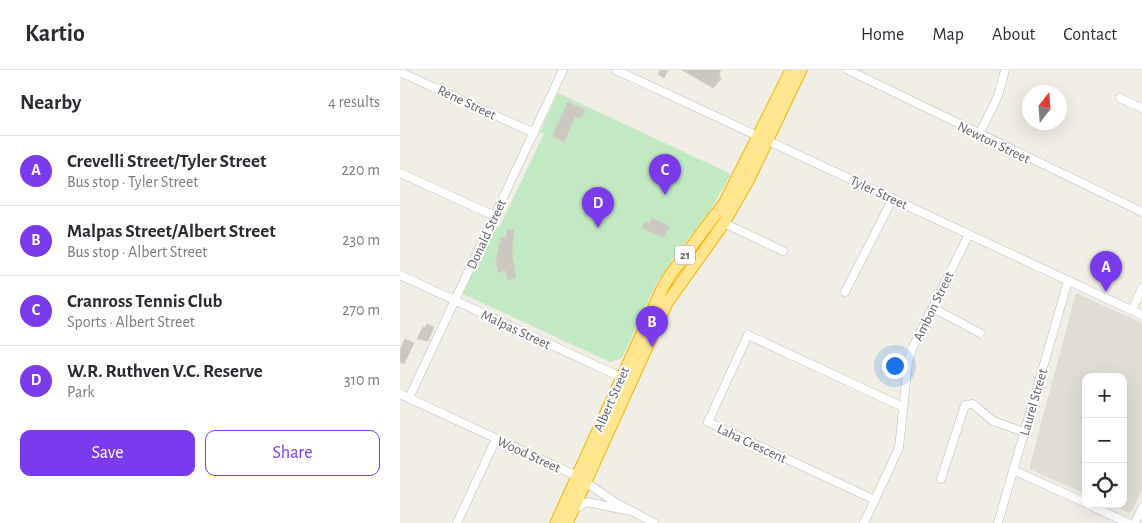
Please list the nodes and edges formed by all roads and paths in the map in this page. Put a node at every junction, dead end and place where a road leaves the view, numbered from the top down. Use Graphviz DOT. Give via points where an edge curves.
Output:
graph roads {
  1 [pos="563,70"];
  2 [pos="616,70"];
  3 [pos="791,70"];
  4 [pos="801,70"];
  5 [pos="848,70"];
  6 [pos="1005,70"];
  7 [pos="400,72"];
  8 [pos="1120,98"];
  9 [pos="1142,108"];
  10 [pos="534,133"];
  11 [pos="979,135"];
  12 [pos="762,139"];
  13 [pos="400,173"];
  14 [pos="893,198"];
  15 [pos="1142,212"];
  16 [pos="494,216"];
  17 [pos="724,223"];
  18 [pos="969,234"];
  19 [pos="783,251"];
  20 [pos="670,274"];
  21 [pos="400,275"];
  22 [pos="1068,281"];
  23 [pos="680,282"];
  24 [pos="1142,288"];
  25 [pos="845,292"];
  26 [pos="455,300"];
  27 [pos="933,308"];
  28 [pos="1132,310"];
  29 [pos="1142,315"];
  30 [pos="980,333"];
  31 [pos="620,377"];
  32 [pos="631,383"];
  33 [pos="400,394"];
  34 [pos="409,398"];
  35 [pos="903,407"];
  36 [pos="1024,432"];
  37 [pos="496,439"];
  38 [pos="1013,470"];
  39 [pos="582,479"];
  40 [pos="941,479"];
  41 [pos="874,500"];
  42 [pos="1082,502"];
  43 [pos="1096,508"];
  44 [pos="1142,508"];
  45 [pos="574,509"];
  46 [pos="634,513"];
  47 [pos="457,523"];
  48 [pos="556,523"];
  49 [pos="567,523"];
  50 [pos="654,523"];
  51 [pos="864,523"];
  52 [pos="998,523"];
  53 [pos="1128,523"];
  54 [pos="1135,523"];
  1 -- 10 [label="street, Donald Street"];
  2 -- 12 [label="street, Tyler Street"];
  3 -- 12 [label="highway, Albert Street / 21"];
  4 -- 12 [label="highway, Albert Street / 21"];
  5 -- 11 [label="street, Newton Street"];
  6 -- 11 [label="street" via="998,96"];
  7 -- 10 [label="street, Rene Street"];
  8 -- 9 [label="street"];
  10 -- 16 [label="street, Donald Street"];
  11 -- 15 [label="street, Newton Street"];
  12 -- 14 [label="street, Tyler Street"];
  12 -- 17 [label="highway, Albert Street / 21" via="749,179"];
  12 -- 20 [label="highway, Albert Street / 21" via="725,202"];
  13 -- 16 [label="street"];
  14 -- 18 [label="street, Tyler Street"];
  14 -- 25 [label="street"];
  16 -- 26 [label="street, Donald Street"];
  17 -- 19 [label="street"];
  17 -- 23 [label="highway, Albert Street / 21"];
  18 -- 22 [label="street, Tyler Street"];
  18 -- 27 [label="street, Ambon Street"];
  20 -- 23 [label="highway"];
  20 -- 31 [label="highway, Albert Street / 21"];
  21 -- 26 [label="street, Malpas Street"];
  22 -- 28 [label="street, Tyler Street"];
  22 -- 36 [label="street, Laurel Street"];
  23 -- 32 [label="highway, Albert Street / 21" via="667,303"];
  24 -- 28 [label="street"];
  26 -- 31 [label="street, Malpas Street"];
  26 -- 34 [label="street, Donald Street"];
  27 -- 30 [label="street"];
  27 -- 35 [label="street, Ambon Street" via="910,355"];
  28 -- 29 [label="street, Tyler Street"];
  31 -- 32 [label="street, Malpas Street"];
  31 -- 39 [label="highway, Albert Street / 21"];
  32 -- 39 [label="highway, Albert Street / 21"];
  33 -- 34 [label="street, Wood Street"];
  34 -- 37 [label="street, Wood Street"];
  35 -- 41 [label="street, Ambon Street" via="899,448"];
  35 -- 41 [label="street, Laha Crescent" via="748,336 708,422"];
  36 -- 38 [label="street, Laurel Street"];
  36 -- 40 [label="street" via="986,417 973,404 965,404"];
  37 -- 39 [label="street, Wood Street"];
  37 -- 47 [label="street"];
  38 -- 42 [label="street"];
  38 -- 52 [label="street, Laurel Street"];
  39 -- 45 [label="highway, Albert Street / 21"];
  39 -- 46 [label="street, Wood Street"];
  39 -- 48 [label="highway, Albert Street / 21"];
  41 -- 51 [label="street, Ambon Street"];
  43 -- 53 [label="street"];
  44 -- 54 [label="street"];
  45 -- 46 [label="street" via="587,502"];
  45 -- 49 [label="highway, Albert Street / 21"];
  46 -- 50 [label="street, Wood Street"];
}
